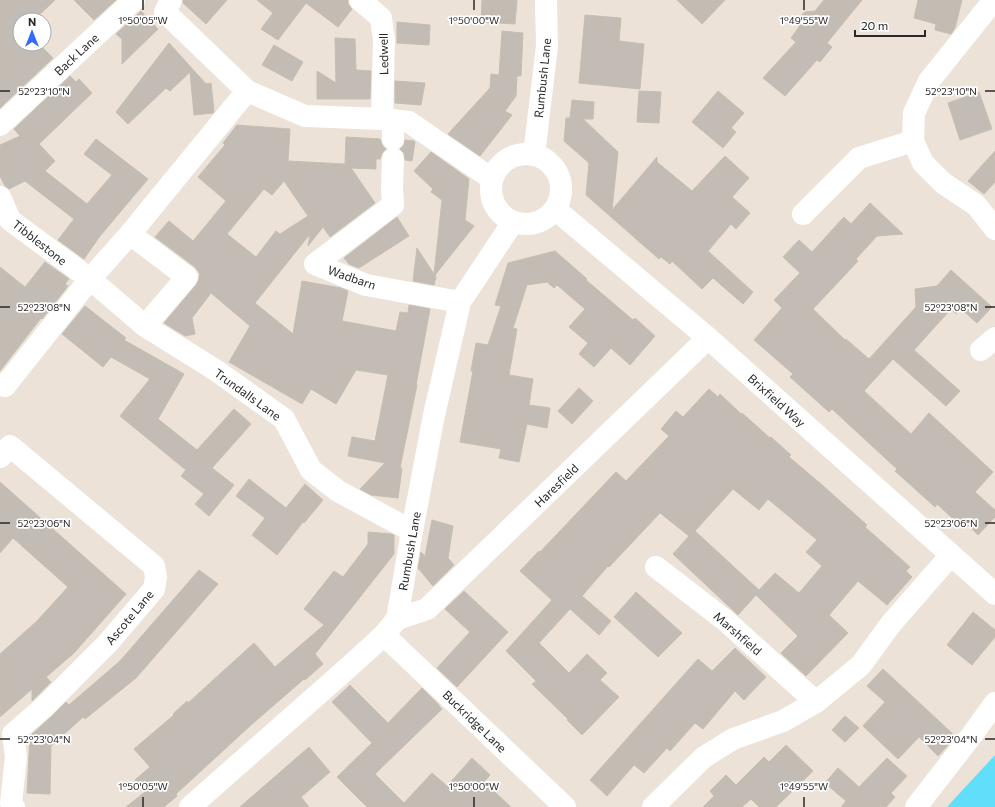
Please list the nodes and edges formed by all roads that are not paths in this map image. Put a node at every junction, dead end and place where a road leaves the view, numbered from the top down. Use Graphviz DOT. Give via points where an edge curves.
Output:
graph roads {
  1 [pos="134,0"];
  2 [pos="171,0"];
  3 [pos="360,0"];
  4 [pos="546,0"];
  5 [pos="994,0"];
  6 [pos="247,91"];
  7 [pos="0,125"];
  8 [pos="390,134"];
  9 [pos="913,141"];
  10 [pos="534,155"];
  11 [pos="492,179"];
  12 [pos="0,196"];
  13 [pos="555,209"];
  14 [pos="803,214"];
  15 [pos="513,222"];
  16 [pos="995,228"];
  17 [pos="130,234"];
  18 [pos="90,280"];
  19 [pos="460,302"];
  20 [pos="145,326"];
  21 [pos="708,338"];
  22 [pos="4,386"];
  23 [pos="0,457"];
  24 [pos="412,531"];
  25 [pos="951,555"];
  26 [pos="656,567"];
  27 [pos="995,594"];
  28 [pos="391,627"];
  29 [pos="816,702"];
  30 [pos="995,703"];
  31 [pos="14,807"];
  32 [pos="190,807"];
  33 [pos="565,807"];
  34 [pos="653,807"];
  35 [pos="916,807"];
  1 -- 7 [label="street, Back Lane"];
  2 -- 6 [label="street" via="165,12"];
  3 -- 8 [label="street, Ledwell" via="381,18"];
  4 -- 10 [label="street, Rumbush Lane" via="547,46"];
  5 -- 9 [label="street" via="929,81 914,113"];
  6 -- 8 [label="street" via="305,116"];
  6 -- 17 [label="street"];
  8 -- 11 [label="street" via="409,122"];
  8 -- 19 [label="street, Wadbarn" via="394,205 315,264 366,285"];
  9 -- 14 [label="street" via="859,158"];
  9 -- 16 [label="street" via="923,163 943,183 976,205"];
  10 -- 11 [label="street" via="523,154 504,162"];
  10 -- 13 [label="street" via="553,167 559,177 560,199"];
  11 -- 15 [label="street" via="492,200 497,210"];
  12 -- 18 [label="street, Tibblestone" via="10,220"];
  13 -- 15 [label="street" via="547,218 536,223 525,225"];
  13 -- 21 [label="street, Brixfield Way"];
  15 -- 19 [label="street, Rumbush Lane"];
  17 -- 18 [label="street"];
  17 -- 20 [label="street" via="187,277"];
  18 -- 20 [label="street, Trundalls Lane"];
  18 -- 22 [label="street"];
  19 -- 24 [label="street, Rumbush Lane" via="434,415"];
  20 -- 24 [label="street, Trundalls Lane" via="217,370 284,419 311,470 338,491"];
  21 -- 25 [label="street, Brixfield Way"];
  21 -- 28 [label="street, Haresfield" via="428,609"];
  23 -- 31 [label="street, Ascote Lane" via="10,446 154,566 156,578 154,589 107,644 13,734 16,757 11,804"];
  24 -- 28 [label="street, Rumbush Lane"];
  25 -- 27 [label="street, Brixfield Way"];
  25 -- 29 [label="street" via="890,625 861,665"];
  26 -- 29 [label="street, Marshfield" via="726,621"];
  28 -- 32 [label="street"];
  28 -- 33 [label="street, Buckridge Lane"];
  29 -- 34 [label="street" via="783,721 733,739 704,757"];
  30 -- 35 [label="street"];
}
